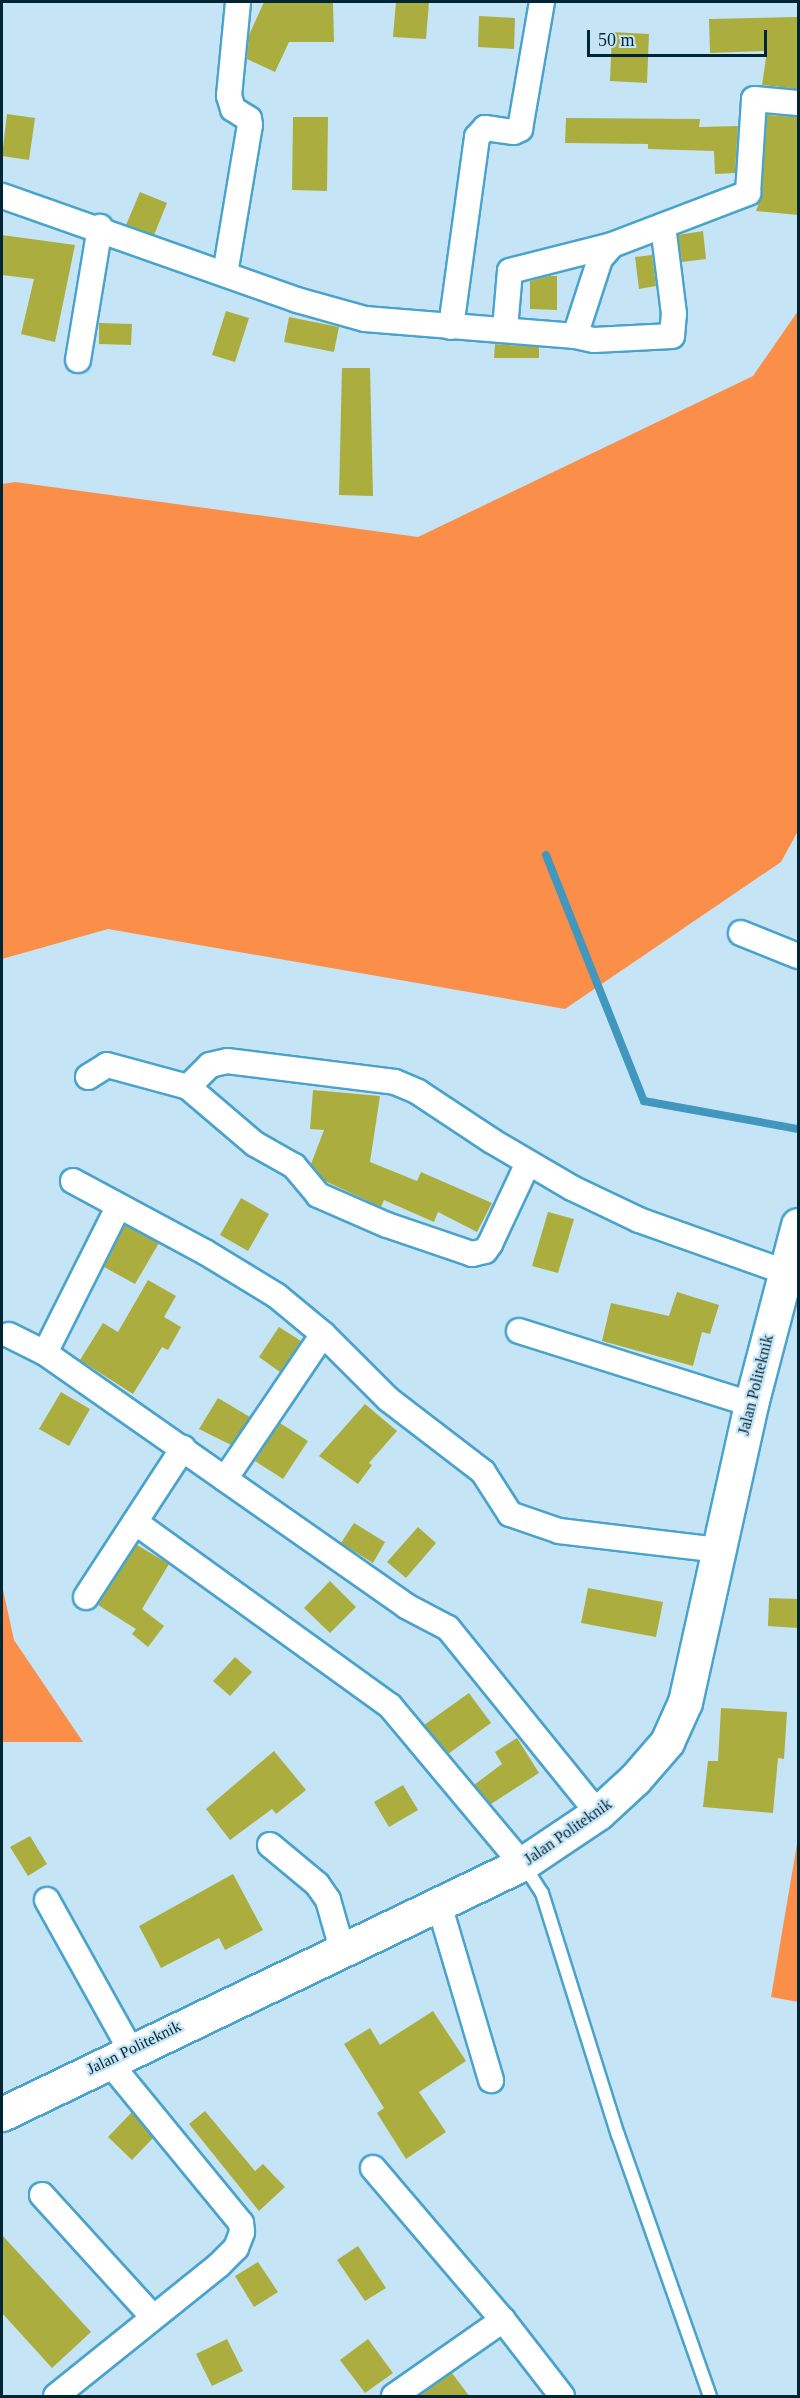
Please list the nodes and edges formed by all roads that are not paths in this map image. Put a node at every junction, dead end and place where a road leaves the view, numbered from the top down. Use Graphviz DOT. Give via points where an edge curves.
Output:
graph roads {
  1 [pos="238,2"];
  2 [pos="542,2"];
  3 [pos="798,102"];
  4 [pos="2,196"];
  5 [pos="663,226"];
  6 [pos="100,228"];
  7 [pos="612,245"];
  8 [pos="225,274"];
  9 [pos="451,327"];
  10 [pos="505,329"];
  11 [pos="575,336"];
  12 [pos="78,360"];
  13 [pos="741,933"];
  14 [pos="798,956"];
  15 [pos="88,1077"];
  16 [pos="188,1087"];
  17 [pos="528,1163"];
  18 [pos="73,1181"];
  19 [pos="118,1207"];
  20 [pos="798,1225"];
  21 [pos="785,1272"];
  22 [pos="519,1331"];
  23 [pos="323,1334"];
  24 [pos="9,1335"];
  25 [pos="45,1353"];
  26 [pos="751,1404"];
  27 [pos="183,1448"];
  28 [pos="225,1479"];
  29 [pos="135,1522"];
  30 [pos="718,1550"];
  31 [pos="86,1597"];
  32 [pos="598,1813"];
  33 [pos="270,1845"];
  34 [pos="522,1864"];
  35 [pos="47,1900"];
  36 [pos="438,1901"];
  37 [pos="342,1949"];
  38 [pos="119,2055"];
  39 [pos="491,2079"];
  40 [pos="2,2114"];
  41 [pos="373,2168"];
  42 [pos="42,2195"];
  43 [pos="152,2316"];
  44 [pos="503,2320"];
  45 [pos="56,2397"];
  46 [pos="394,2397"];
  47 [pos="562,2397"];
  48 [pos="710,2397"];
  1 -- 8 [label="street" via="229,96 233,109 249,119 250,125"];
  2 -- 9 [label="street" via="520,129 485,129 477,137"];
  3 -- 5 [label="street" via="754,99 747,194"];
  4 -- 6 [label="street"];
  5 -- 7 [label="street"];
  5 -- 11 [label="street" via="674,314 672,336 594,340"];
  6 -- 8 [label="street"];
  6 -- 12 [label="street"];
  7 -- 10 [label="street" via="510,271"];
  7 -- 11 [label="street" via="600,259"];
  8 -- 9 [label="street" via="365,319"];
  9 -- 10 [label="street"];
  10 -- 11 [label="street"];
  13 -- 14 [label="street"];
  15 -- 16 [label="street" via="107,1065"];
  16 -- 17 [label="street" via="210,1065 227,1061 395,1082 418,1092"];
  16 -- 17 [label="street" via="255,1143 294,1166 318,1195 387,1226 472,1254 485,1251 490,1244"];
  17 -- 21 [label="street" via="639,1220"];
  18 -- 19 [label="street"];
  19 -- 23 [label="street" via="205,1252 277,1296"];
  19 -- 25 [label="street"];
  20 -- 21 [label="street, Jalan Politeknik"];
  21 -- 26 [label="street, Jalan Politeknik"];
  22 -- 26 [label="street"];
  23 -- 28 [label="street"];
  23 -- 30 [label="street" via="388,1399 483,1472 510,1514 559,1531"];
  24 -- 25 [label="street"];
  25 -- 27 [label="street"];
  26 -- 30 [label="street, Jalan Politeknik"];
  27 -- 28 [label="street"];
  27 -- 29 [label="street"];
  28 -- 32 [label="street" via="406,1606 453,1632"];
  29 -- 31 [label="street"];
  29 -- 34 [label="street" via="390,1706"];
  30 -- 32 [label="street, Jalan Politeknik" via="679,1722 635,1779"];
  32 -- 34 [label="street, Jalan Politeknik"];
  33 -- 37 [label="street" via="317,1884 328,1900"];
  34 -- 36 [label="street, Jalan Politeknik"];
  34 -- 48 [label="lane" via="542,1893 618,2135"];
  35 -- 38 [label="street"];
  36 -- 37 [label="street, Jalan Politeknik"];
  36 -- 39 [label="street"];
  37 -- 38 [label="street, Jalan Politeknik"];
  38 -- 40 [label="street, Jalan Politeknik"];
  38 -- 43 [label="street" via="241,2223 236,2248"];
  41 -- 44 [label="street"];
  42 -- 43 [label="street"];
  43 -- 45 [label="street"];
  44 -- 46 [label="street"];
  44 -- 47 [label="street"];
}
